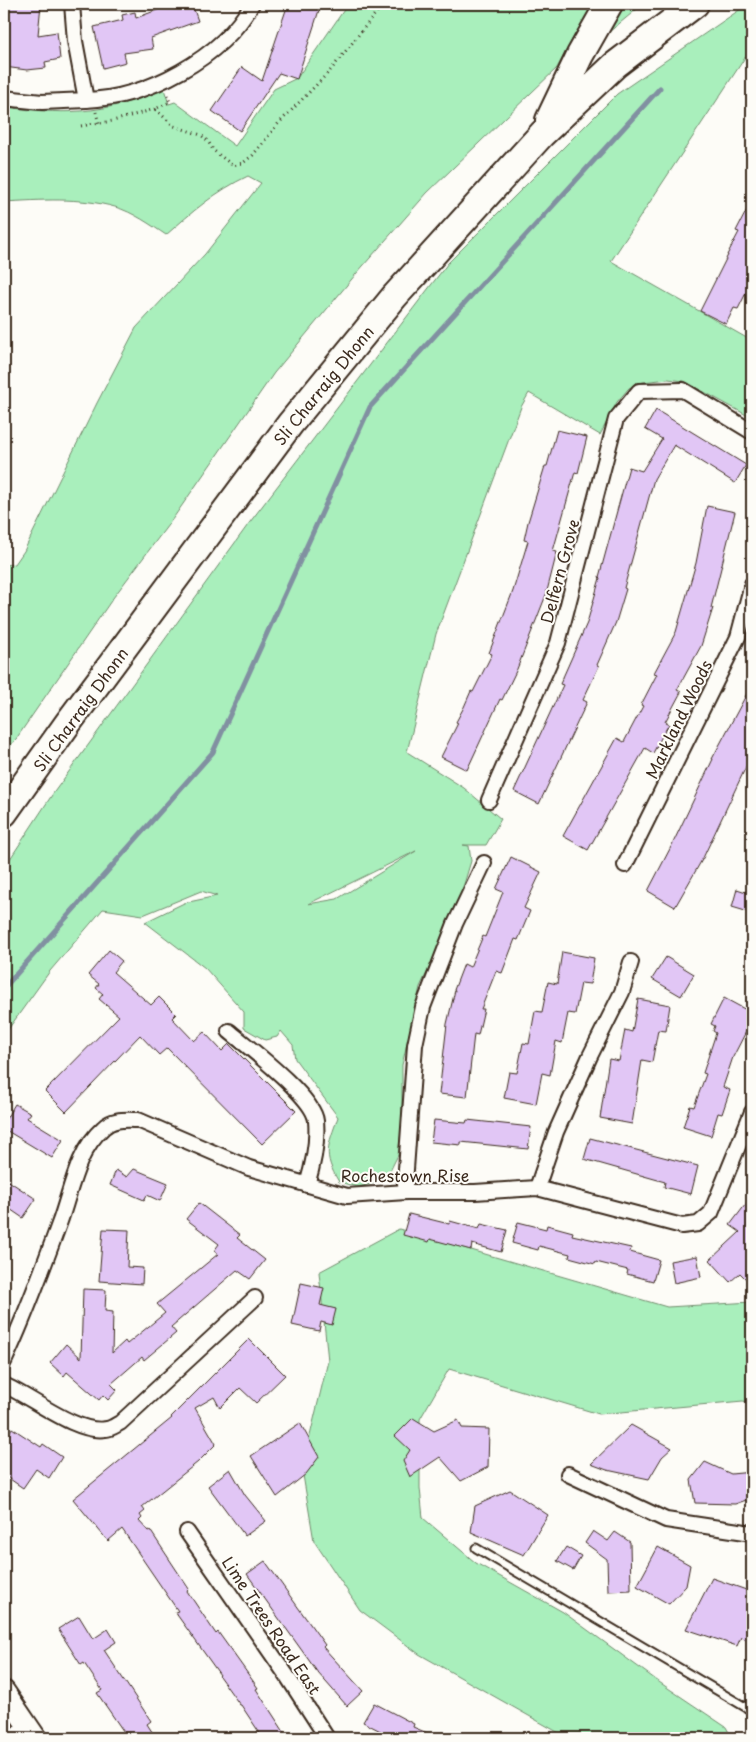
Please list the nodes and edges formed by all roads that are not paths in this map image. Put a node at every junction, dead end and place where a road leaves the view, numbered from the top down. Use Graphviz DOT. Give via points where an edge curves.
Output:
graph roads {
  1 [pos="72,4"];
  2 [pos="252,4"];
  3 [pos="609,4"];
  4 [pos="695,4"];
  5 [pos="4,98"];
  6 [pos="86,100"];
  7 [pos="542,134"];
  8 [pos="752,432"];
  9 [pos="752,584"];
  10 [pos="489,800"];
  11 [pos="4,813"];
  12 [pos="484,863"];
  13 [pos="625,865"];
  14 [pos="631,962"];
  15 [pos="229,1031"];
  16 [pos="752,1112"];
  17 [pos="307,1185"];
  18 [pos="537,1188"];
  19 [pos="406,1192"];
  20 [pos="255,1298"];
  21 [pos="4,1362"];
  22 [pos="4,1385"];
  23 [pos="568,1474"];
  24 [pos="187,1532"];
  25 [pos="752,1533"];
  26 [pos="476,1548"];
  27 [pos="4,1691"];
  28 [pos="752,1711"];
  29 [pos="32,1732"];
  30 [pos="11,1738"];
  31 [pos="327,1738"];
  1 -- 6 [label="street"];
  2 -- 6 [label="street" via="228,35 202,57 145,88"];
  3 -- 7 [label="highway"];
  4 -- 7 [label="highway, Sli Charraig Dhonn" via="615,65"];
  5 -- 6 [label="street" via="42,102"];
  7 -- 11 [label="highway, Sli Charraig Dhonn" via="394,297 290,424"];
  8 -- 10 [label="street, Delfern Grove" via="683,390 639,391 616,419 558,643"];
  9 -- 13 [label="street, Markland Woods" via="738,638"];
  12 -- 19 [label="street" via="455,924 423,1007 415,1044"];
  14 -- 18 [label="street" via="622,992 556,1132"];
  15 -- 17 [label="street" via="310,1106 316,1120 314,1161"];
  16 -- 18 [label="street, Rochestown Rise" via="711,1214 698,1224 682,1226"];
  17 -- 19 [label="street, Rochestown Rise" via="347,1196"];
  17 -- 21 [label="street, Rochestown Rise" via="249,1168 138,1120 119,1119 104,1126 89,1144 76,1173 20,1328"];
  18 -- 19 [label="street, Rochestown Rise"];
  20 -- 22 [label="street" via="120,1423 106,1430 64,1419"];
  23 -- 25 [label="street" via="666,1520"];
  24 -- 31 [label="street, Lime Trees Road East"];
  26 -- 28 [label="lane"];
  27 -- 29 [label="main road"];
  29 -- 30 [label="street"];
}
